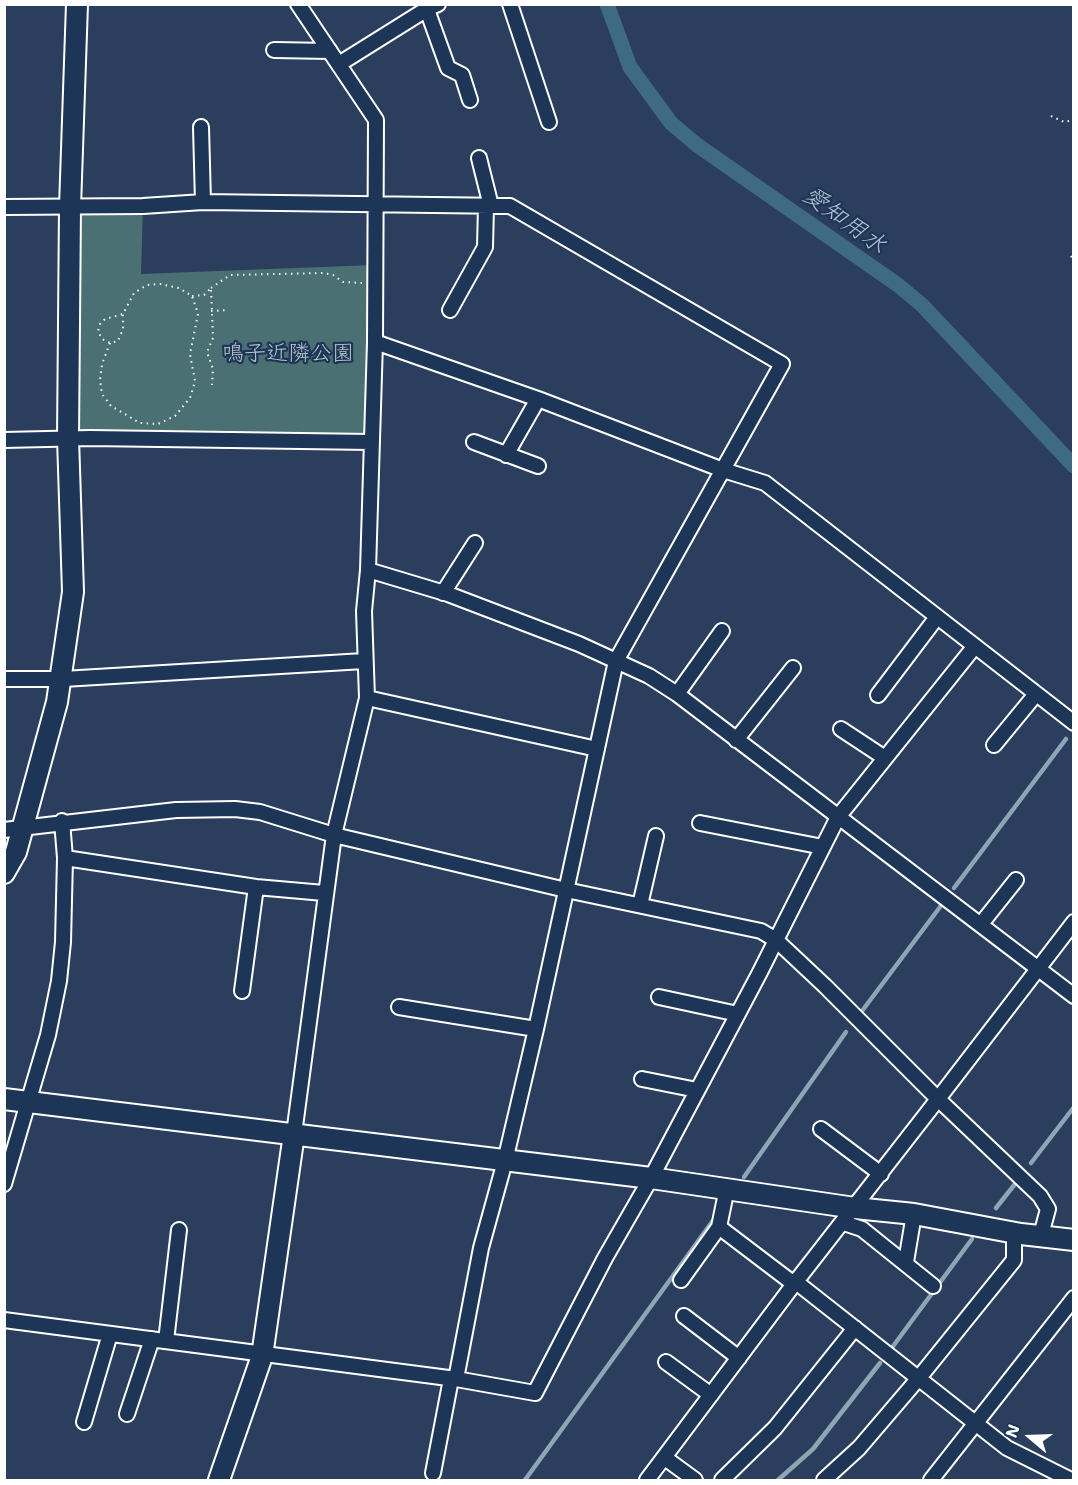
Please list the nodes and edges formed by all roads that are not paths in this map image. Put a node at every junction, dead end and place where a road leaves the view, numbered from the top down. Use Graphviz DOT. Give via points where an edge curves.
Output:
graph roads {
  1 [pos="77,4"];
  2 [pos="298,4"];
  3 [pos="510,4"];
  4 [pos="430,6"];
  5 [pos="274,50"];
  6 [pos="330,51"];
  7 [pos="339,64"];
  8 [pos="470,100"];
  9 [pos="549,122"];
  10 [pos="201,127"];
  11 [pos="479,158"];
  12 [pos="203,202"];
  13 [pos="375,204"];
  14 [pos="489,206"];
  15 [pos="4,207"];
  16 [pos="70,207"];
  17 [pos="450,310"];
  18 [pos="375,342"];
  19 [pos="538,399"];
  20 [pos="68,438"];
  21 [pos="4,440"];
  22 [pos="371,442"];
  23 [pos="474,442"];
  24 [pos="506,454"];
  25 [pos="538,466"];
  26 [pos="723,470"];
  27 [pos="475,543"];
  28 [pos="368,570"];
  29 [pos="443,593"];
  30 [pos="937,617"];
  31 [pos="722,631"];
  32 [pos="975,646"];
  33 [pos="364,661"];
  34 [pos="616,661"];
  35 [pos="793,668"];
  36 [pos="4,679"];
  37 [pos="63,680"];
  38 [pos="677,694"];
  39 [pos="1036,694"];
  40 [pos="878,695"];
  41 [pos="367,698"];
  42 [pos="1074,723"];
  43 [pos="842,729"];
  44 [pos="736,740"];
  45 [pos="994,745"];
  46 [pos="597,749"];
  47 [pos="885,758"];
  48 [pos="838,817"];
  49 [pos="62,821"];
  50 [pos="699,823"];
  51 [pos="14,828"];
  52 [pos="334,835"];
  53 [pos="656,836"];
  54 [pos="823,847"];
  55 [pos="65,858"];
  56 [pos="4,873"];
  57 [pos="1016,880"];
  58 [pos="256,887"];
  59 [pos="566,890"];
  60 [pos="324,893"];
  61 [pos="640,905"];
  62 [pos="1074,922"];
  63 [pos="981,924"];
  64 [pos="776,940"];
  65 [pos="1038,967"];
  66 [pos="242,991"];
  67 [pos="1074,996"];
  68 [pos="659,997"];
  69 [pos="399,1007"];
  70 [pos="738,1014"];
  71 [pos="536,1029"];
  72 [pos="642,1079"];
  73 [pos="697,1090"];
  74 [pos="938,1099"];
  75 [pos="4,1100"];
  76 [pos="29,1102"];
  77 [pos="821,1129"];
  78 [pos="294,1134"];
  79 [pos="505,1161"];
  80 [pos="881,1174"];
  81 [pos="651,1178"];
  82 [pos="4,1184"];
  83 [pos="727,1188"];
  84 [pos="915,1214"];
  85 [pos="850,1216"];
  86 [pos="719,1227"];
  87 [pos="179,1230"];
  88 [pos="1031,1234"];
  89 [pos="1074,1240"];
  90 [pos="906,1262"];
  91 [pos="681,1280"];
  92 [pos="795,1283"];
  93 [pos="933,1286"];
  94 [pos="1074,1298"];
  95 [pos="684,1316"];
  96 [pos="4,1320"];
  97 [pos="855,1328"];
  98 [pos="110,1334"];
  99 [pos="159,1340"];
  100 [pos="262,1356"];
  101 [pos="739,1358"];
  102 [pos="666,1362"];
  103 [pos="454,1379"];
  104 [pos="918,1379"];
  105 [pos="711,1395"];
  106 [pos="127,1414"];
  107 [pos="84,1422"];
  108 [pos="974,1424"];
  109 [pos="665,1458"];
  110 [pos="433,1473"];
  111 [pos="935,1479"];
  112 [pos="219,1480"];
  113 [pos="647,1480"];
  114 [pos="695,1480"];
  115 [pos="722,1480"];
  116 [pos="824,1480"];
  117 [pos="1071,1480"];
  1 -- 16 [label="street"];
  2 -- 6 [label="street"];
  3 -- 9 [label="street"];
  4 -- 7 [label="street"];
  4 -- 8 [label="street" via="448,68 462,75"];
  5 -- 6 [label="street"];
  6 -- 7 [label="street"];
  7 -- 13 [label="street" via="376,120"];
  10 -- 12 [label="street"];
  11 -- 14 [label="street"];
  12 -- 13 [label="street"];
  12 -- 16 [label="street"];
  13 -- 14 [label="street"];
  13 -- 18 [label="street"];
  14 -- 17 [label="street" via="484,246"];
  14 -- 26 [label="street" via="510,206 782,364"];
  15 -- 16 [label="street"];
  16 -- 20 [label="street"];
  18 -- 19 [label="street"];
  18 -- 22 [label="street"];
  19 -- 24 [label="street"];
  19 -- 26 [label="street"];
  20 -- 21 [label="street"];
  20 -- 22 [label="street"];
  20 -- 37 [label="street" via="73,592"];
  22 -- 28 [label="street"];
  23 -- 24 [label="street"];
  24 -- 25 [label="street"];
  26 -- 30 [label="street" via="765,483"];
  26 -- 34 [label="street"];
  27 -- 29 [label="street"];
  28 -- 29 [label="street"];
  28 -- 33 [label="street"];
  29 -- 34 [label="street"];
  30 -- 32 [label="street"];
  30 -- 40 [label="street"];
  31 -- 38 [label="street"];
  32 -- 39 [label="street"];
  32 -- 47 [label="street"];
  33 -- 37 [label="street"];
  33 -- 41 [label="street"];
  34 -- 38 [label="street"];
  34 -- 46 [label="street"];
  35 -- 44 [label="street"];
  36 -- 37 [label="street"];
  37 -- 51 [label="street"];
  38 -- 44 [label="street"];
  39 -- 42 [label="street"];
  39 -- 45 [label="street"];
  41 -- 46 [label="street"];
  41 -- 52 [label="street"];
  43 -- 47 [label="street"];
  44 -- 48 [label="street"];
  46 -- 59 [label="street"];
  47 -- 48 [label="street"];
  48 -- 54 [label="street"];
  48 -- 63 [label="street"];
  49 -- 51 [label="street"];
  49 -- 52 [label="street" via="176,810 235,809 260,812"];
  49 -- 55 [label="street"];
  50 -- 54 [label="street"];
  51 -- 56 [label="street" via="16,852"];
  52 -- 59 [label="street"];
  52 -- 60 [label="street"];
  53 -- 61 [label="street"];
  54 -- 64 [label="street"];
  55 -- 58 [label="street"];
  55 -- 76 [label="street" via="59,981"];
  57 -- 63 [label="street"];
  58 -- 60 [label="street"];
  58 -- 66 [label="street"];
  59 -- 61 [label="street"];
  59 -- 71 [label="street"];
  60 -- 78 [label="street"];
  61 -- 64 [label="street" via="750,928"];
  62 -- 65 [label="street"];
  63 -- 65 [label="street"];
  64 -- 70 [label="street"];
  64 -- 74 [label="street"];
  65 -- 67 [label="street"];
  65 -- 74 [label="street"];
  68 -- 70 [label="street"];
  69 -- 71 [label="street"];
  70 -- 73 [label="street"];
  71 -- 79 [label="street"];
  72 -- 73 [label="street"];
  73 -- 81 [label="street"];
  74 -- 80 [label="street"];
  74 -- 88 [label="street" via="1040,1196 1048,1209"];
  75 -- 76 [label="street"];
  76 -- 78 [label="street"];
  76 -- 82 [label="street"];
  77 -- 80 [label="street"];
  78 -- 79 [label="street"];
  78 -- 100 [label="street"];
  79 -- 81 [label="street"];
  79 -- 103 [label="street" via="481,1248"];
  80 -- 85 [label="street"];
  81 -- 83 [label="street"];
  81 -- 103 [label="street" via="535,1393"];
  83 -- 85 [label="street"];
  83 -- 86 [label="street"];
  84 -- 85 [label="street"];
  84 -- 88 [label="street"];
  84 -- 90 [label="street"];
  85 -- 90 [label="street"];
  85 -- 92 [label="street"];
  86 -- 91 [label="street"];
  86 -- 92 [label="street"];
  87 -- 99 [label="street"];
  88 -- 89 [label="street"];
  88 -- 104 [label="street" via="1014,1241 1014,1260"];
  90 -- 93 [label="street"];
  92 -- 97 [label="street"];
  92 -- 101 [label="street"];
  94 -- 108 [label="street"];
  95 -- 101 [label="street"];
  96 -- 98 [label="street"];
  97 -- 104 [label="street"];
  97 -- 115 [label="street" via="776,1428"];
  98 -- 99 [label="street"];
  98 -- 107 [label="street"];
  99 -- 100 [label="street"];
  99 -- 106 [label="street"];
  100 -- 103 [label="street"];
  100 -- 112 [label="street"];
  101 -- 105 [label="street"];
  102 -- 105 [label="street"];
  103 -- 110 [label="street"];
  104 -- 108 [label="street"];
  104 -- 116 [label="street" via="859,1448"];
  105 -- 109 [label="street"];
  108 -- 111 [label="street"];
  108 -- 117 [label="street" via="1007,1448"];
  109 -- 113 [label="street"];
  109 -- 114 [label="street"];
}
